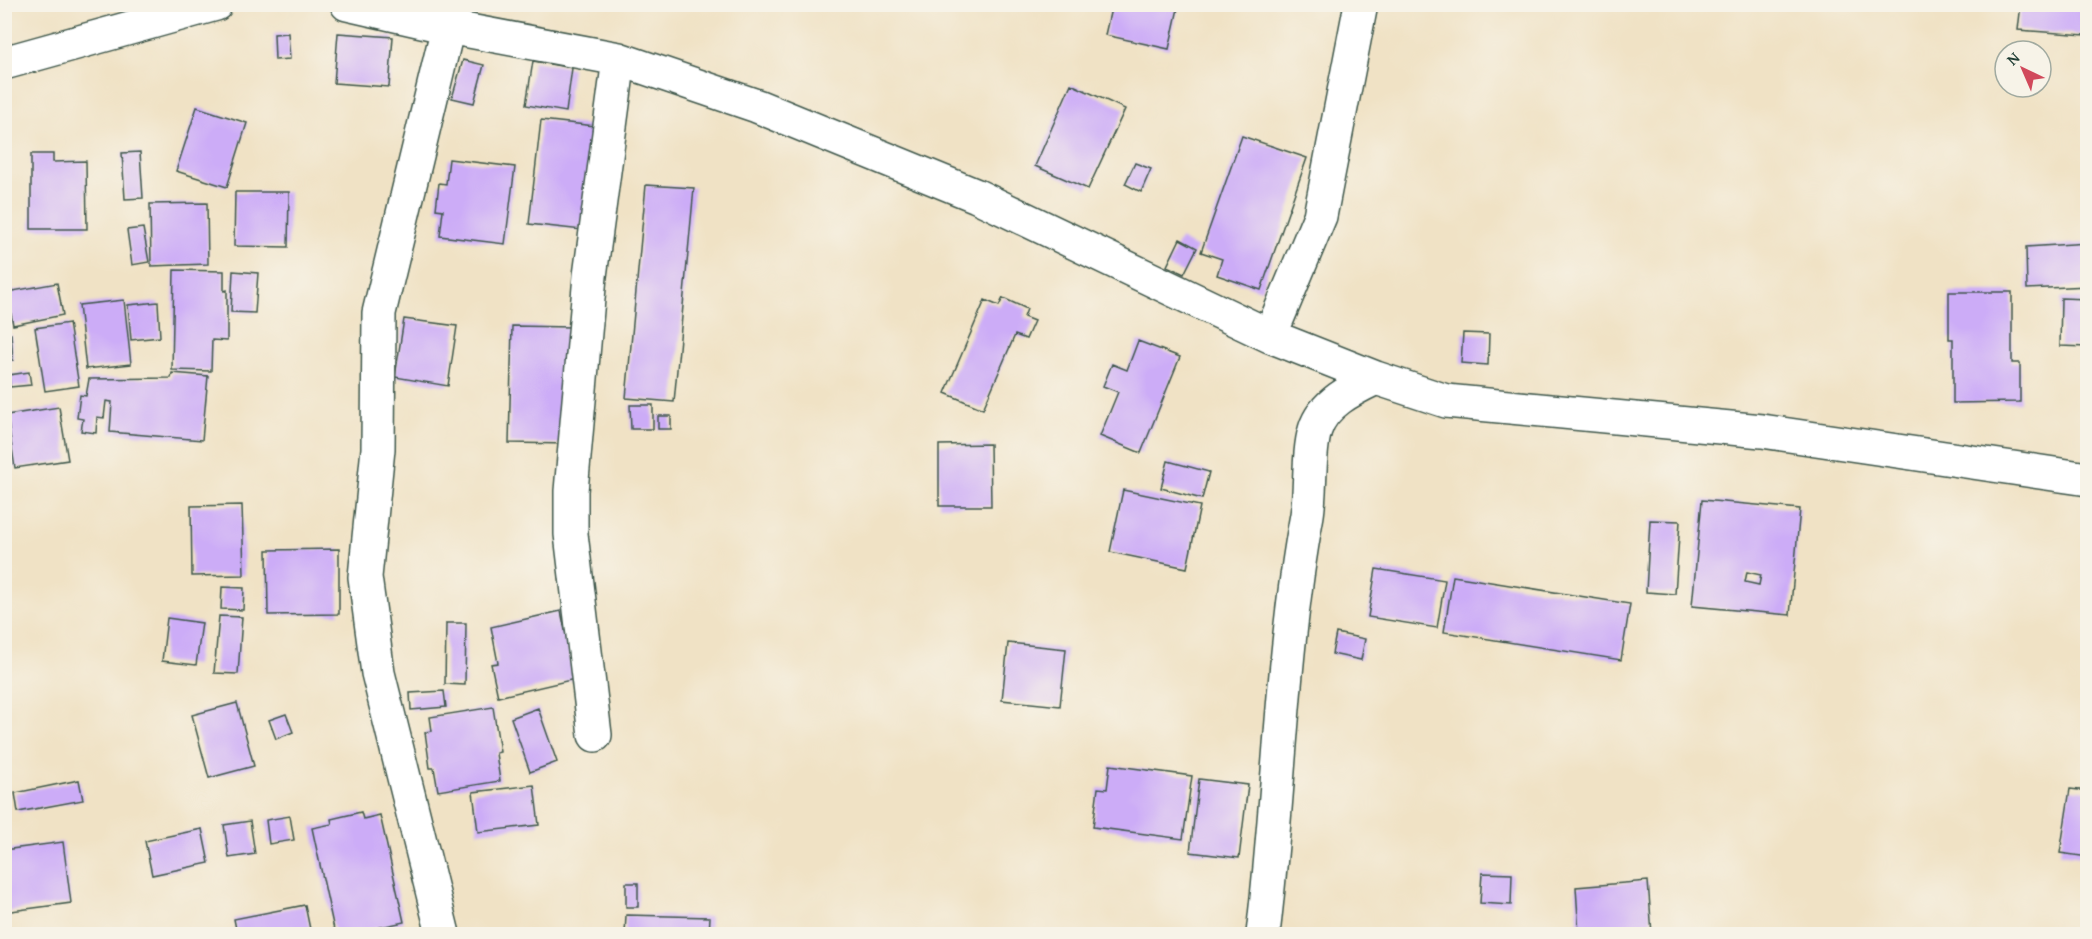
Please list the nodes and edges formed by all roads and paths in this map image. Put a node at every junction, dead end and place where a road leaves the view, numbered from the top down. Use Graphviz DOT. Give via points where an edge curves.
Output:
graph roads {
  1 [pos="346,4"];
  2 [pos="1361,4"];
  3 [pos="196,6"];
  4 [pos="448,27"];
  5 [pos="620,59"];
  6 [pos="4,63"];
  7 [pos="1270,336"];
  8 [pos="1376,378"];
  9 [pos="2088,479"];
  10 [pos="595,735"];
  11 [pos="443,934"];
  12 [pos="1263,934"];
  1 -- 4 [label="street"];
  2 -- 7 [label="street" via="1320,216"];
  3 -- 6 [label="street"];
  4 -- 5 [label="street"];
  4 -- 11 [label="street" via="380,313 379,430 366,577 378,673"];
  5 -- 7 [label="street" via="757,106 978,196"];
  5 -- 10 [label="street" via="590,276 571,491 571,534"];
  7 -- 8 [label="street"];
  8 -- 9 [label="street" via="1446,401 1762,431"];
  8 -- 12 [label="street" via="1350,390 1326,411 1315,429 1289,631 1274,846"];
}
